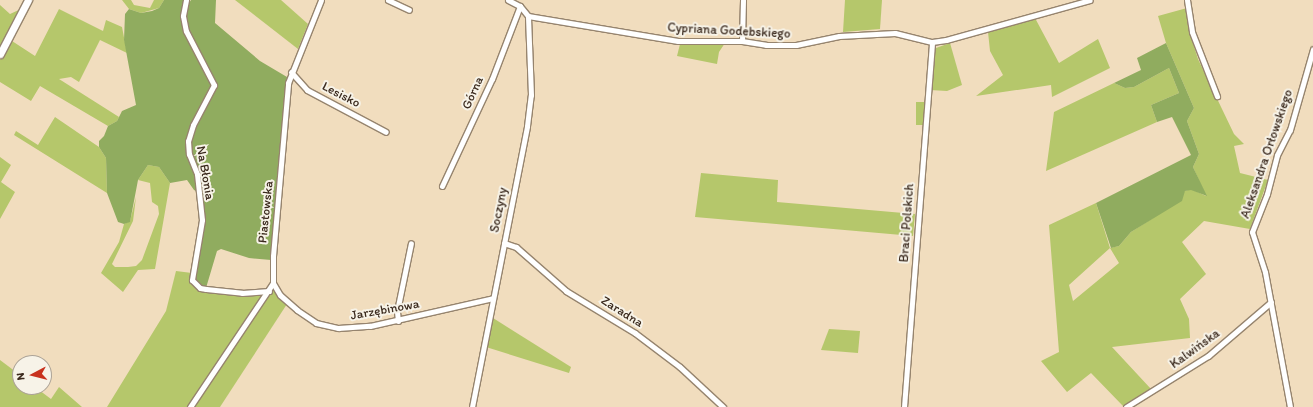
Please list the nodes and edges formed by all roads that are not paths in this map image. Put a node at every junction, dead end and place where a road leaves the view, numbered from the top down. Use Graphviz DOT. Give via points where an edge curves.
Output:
graph roads {
  1 [pos="28,0"];
  2 [pos="186,0"];
  3 [pos="321,0"];
  4 [pos="388,0"];
  5 [pos="508,0"];
  6 [pos="744,0"];
  7 [pos="1090,0"];
  8 [pos="1187,0"];
  9 [pos="520,6"];
  10 [pos="410,10"];
  11 [pos="528,16"];
  12 [pos="742,41"];
  13 [pos="932,42"];
  14 [pos="1313,49"];
  15 [pos="0,54"];
  16 [pos="292,72"];
  17 [pos="1217,96"];
  18 [pos="386,132"];
  19 [pos="442,186"];
  20 [pos="504,242"];
  21 [pos="411,243"];
  22 [pos="273,283"];
  23 [pos="269,291"];
  24 [pos="493,298"];
  25 [pos="1271,302"];
  26 [pos="398,321"];
  27 [pos="190,407"];
  28 [pos="472,407"];
  29 [pos="723,407"];
  30 [pos="904,407"];
  31 [pos="1126,407"];
  32 [pos="1290,407"];
  1 -- 15 [label="street"];
  2 -- 23 [label="street, Na Błonia" via="183,16 186,31 214,85 193,125 188,141 189,154 197,174 202,220 192,280 206,290 242,293"];
  3 -- 16 [label="street, Piastowska"];
  4 -- 10 [label="street"];
  5 -- 9 [label="street"];
  6 -- 12 [label="street"];
  7 -- 13 [label="street, Cypriana Godebskiego"];
  8 -- 17 [label="street" via="1192,32"];
  9 -- 11 [label="street"];
  9 -- 19 [label="street, Górna" via="492,79"];
  11 -- 12 [label="street, Cypriana Godebskiego" via="678,41"];
  11 -- 20 [label="street, Soczyny" via="531,95"];
  12 -- 13 [label="street, Cypriana Godebskiego" via="766,46 796,45 839,36 895,32"];
  13 -- 30 [label="street, Braci Polskich"];
  14 -- 25 [label="street, Aleksandra Orłowskiego" via="1290,130 1277,155 1267,194 1252,232 1265,272"];
  16 -- 18 [label="street, Lesisko" via="307,90"];
  16 -- 22 [label="street, Piastowska" via="288,83"];
  20 -- 24 [label="street, Soczyny"];
  20 -- 29 [label="street, Zaradna" via="516,247 566,291 635,333 680,367"];
  21 -- 26 [label="street" via="397,311"];
  22 -- 23 [label="street, Piastowska"];
  22 -- 26 [label="street, Jarzębinowa" via="280,296 316,323 338,328"];
  23 -- 27 [label="street, Piastowska"];
  24 -- 26 [label="street, Jarzębinowa"];
  24 -- 28 [label="street, Soczyny"];
  25 -- 31 [label="street, Kalwińska" via="1208,356"];
  25 -- 32 [label="street, Aleksandra Orłowskiego"];
}
